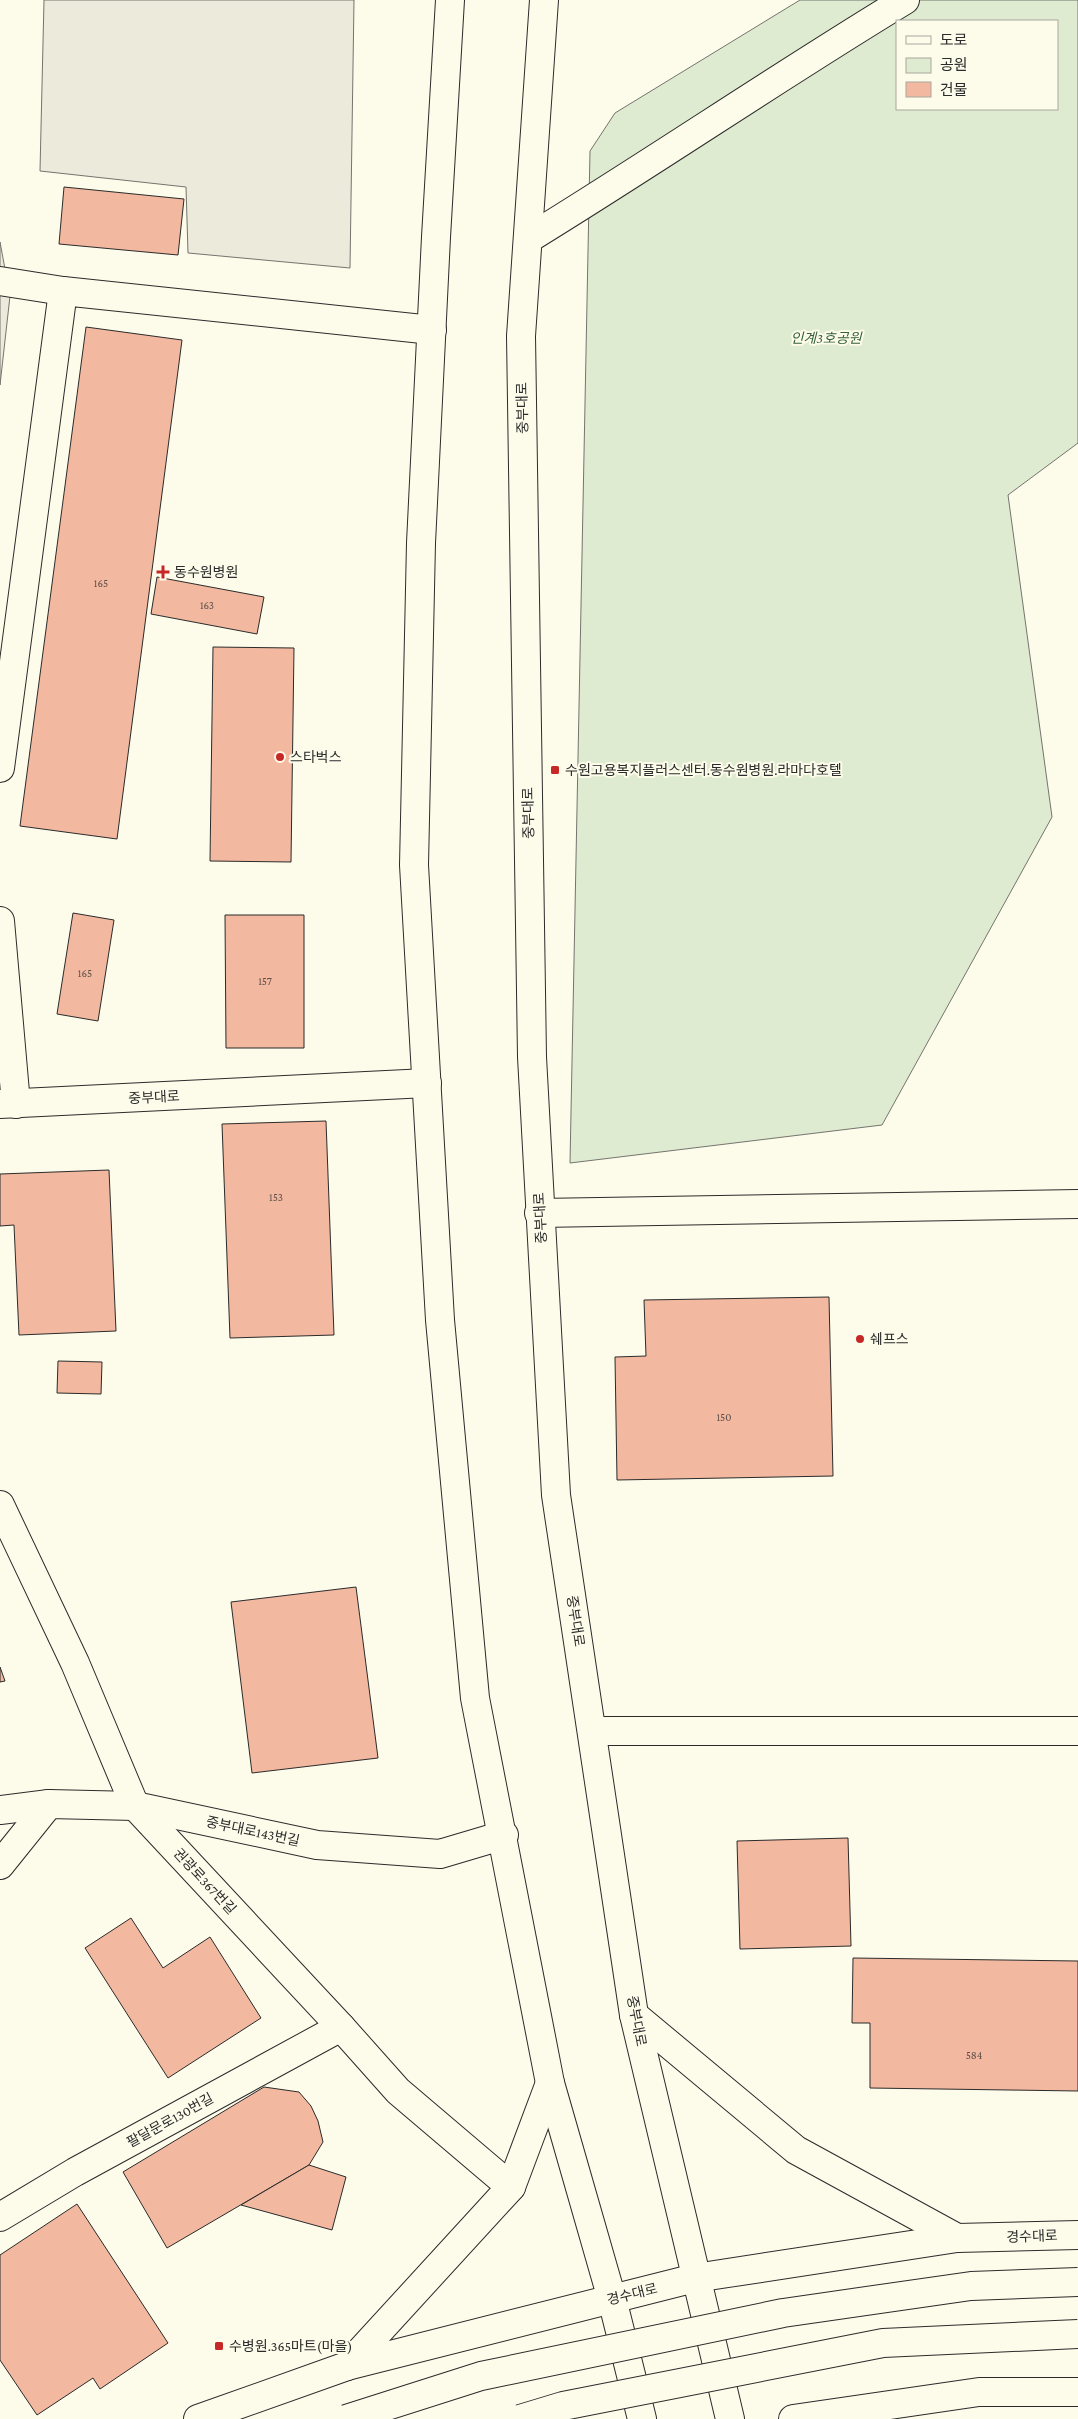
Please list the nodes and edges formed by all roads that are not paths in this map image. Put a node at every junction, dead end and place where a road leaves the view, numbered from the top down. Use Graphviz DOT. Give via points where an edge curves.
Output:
graph roads {
  1 [pos="450,0"];
  2 [pos="544,0"];
  3 [pos="905,0"];
  4 [pos="528,239"];
  5 [pos="0,280"];
  6 [pos="63,291"];
  7 [pos="432,330"];
  8 [pos="10,609"];
  9 [pos="0,768"];
  10 [pos="0,921"];
  11 [pos="427,1083"];
  12 [pos="8,1104"];
  13 [pos="1078,1204"];
  14 [pos="539,1212"];
  15 [pos="0,1505"];
  16 [pos="594,1731"];
  17 [pos="1078,1731"];
  18 [pos="49,1804"];
  19 [pos="135,1806"];
  20 [pos="0,1810"];
  21 [pos="504,1835"];
  22 [pos="0,1865"];
  23 [pos="634,2016"];
  24 [pos="341,2026"];
  25 [pos="550,2083"];
  26 [pos="511,2186"];
  27 [pos="0,2217"];
  28 [pos="1078,2235"];
  29 [pos="957,2238"];
  30 [pos="695,2278"];
  31 [pos="1078,2282"];
  32 [pos="612,2299"];
  33 [pos="1078,2334"];
  34 [pos="347,2366"];
  35 [pos="1078,2392"];
  36 [pos="886,2411"];
  37 [pos="198,2419"];
  38 [pos="346,2419"];
  39 [pos="520,2419"];
  40 [pos="642,2419"];
  41 [pos="730,2419"];
  42 [pos="792,2419"];
  1 -- 7 [label="main road"];
  2 -- 4 [label="main road, 중부대로"];
  3 -- 4 [label="main road"];
  4 -- 14 [label="main road, 중부대로" via="521,336 532,1048"];
  5 -- 6 [label="main road"];
  6 -- 7 [label="main road"];
  6 -- 8 [label="main road"];
  7 -- 11 [label="main road" via="421,543 414,865"];
  8 -- 9 [label="main road"];
  10 -- 12 [label="main road"];
  11 -- 12 [label="main road, 중부대로"];
  11 -- 21 [label="main road" via="440,1320 476,1698"];
  13 -- 14 [label="main road"];
  14 -- 16 [label="main road, 중부대로" via="556,1495"];
  15 -- 19 [label="main road, 권광로367번길" via="75,1663"];
  16 -- 17 [label="main road"];
  16 -- 23 [label="main road, 중부대로"];
  18 -- 19 [label="main road, 중부대로143번길"];
  18 -- 20 [label="main road, 중부대로143번길"];
  18 -- 22 [label="main road"];
  19 -- 21 [label="main road, 중부대로143번길" via="327,1846 440,1854"];
  19 -- 24 [label="main road, 권광로367번길"];
  21 -- 25 [label="main road"];
  23 -- 29 [label="main road" via="796,2150"];
  23 -- 30 [label="main road, 중부대로"];
  24 -- 26 [label="main road, 권광로367번길" via="398,2091"];
  24 -- 27 [label="main road, 팔달문로130번길" via="84,2167"];
  25 -- 26 [label="main road"];
  25 -- 32 [label="main road"];
  26 -- 34 [label="main road"];
  28 -- 29 [label="main road, 경수대로"];
  29 -- 30 [label="main road, 경수대로"];
  30 -- 32 [label="main road, 경수대로"];
  30 -- 41 [label="main road, 중부대로"];
  31 -- 38 [label="main road, bridge" via="971,2286 783,2313 481,2376"];
  32 -- 34 [label="main road, 경수대로"];
  32 -- 40 [label="main road"];
  33 -- 39 [label="main road, bridge" via="882,2343 563,2406"];
  34 -- 37 [label="main road, 경수대로"];
  35 -- 36 [label="main road" via="979,2392"];
  36 -- 42 [label="main road"];
}
